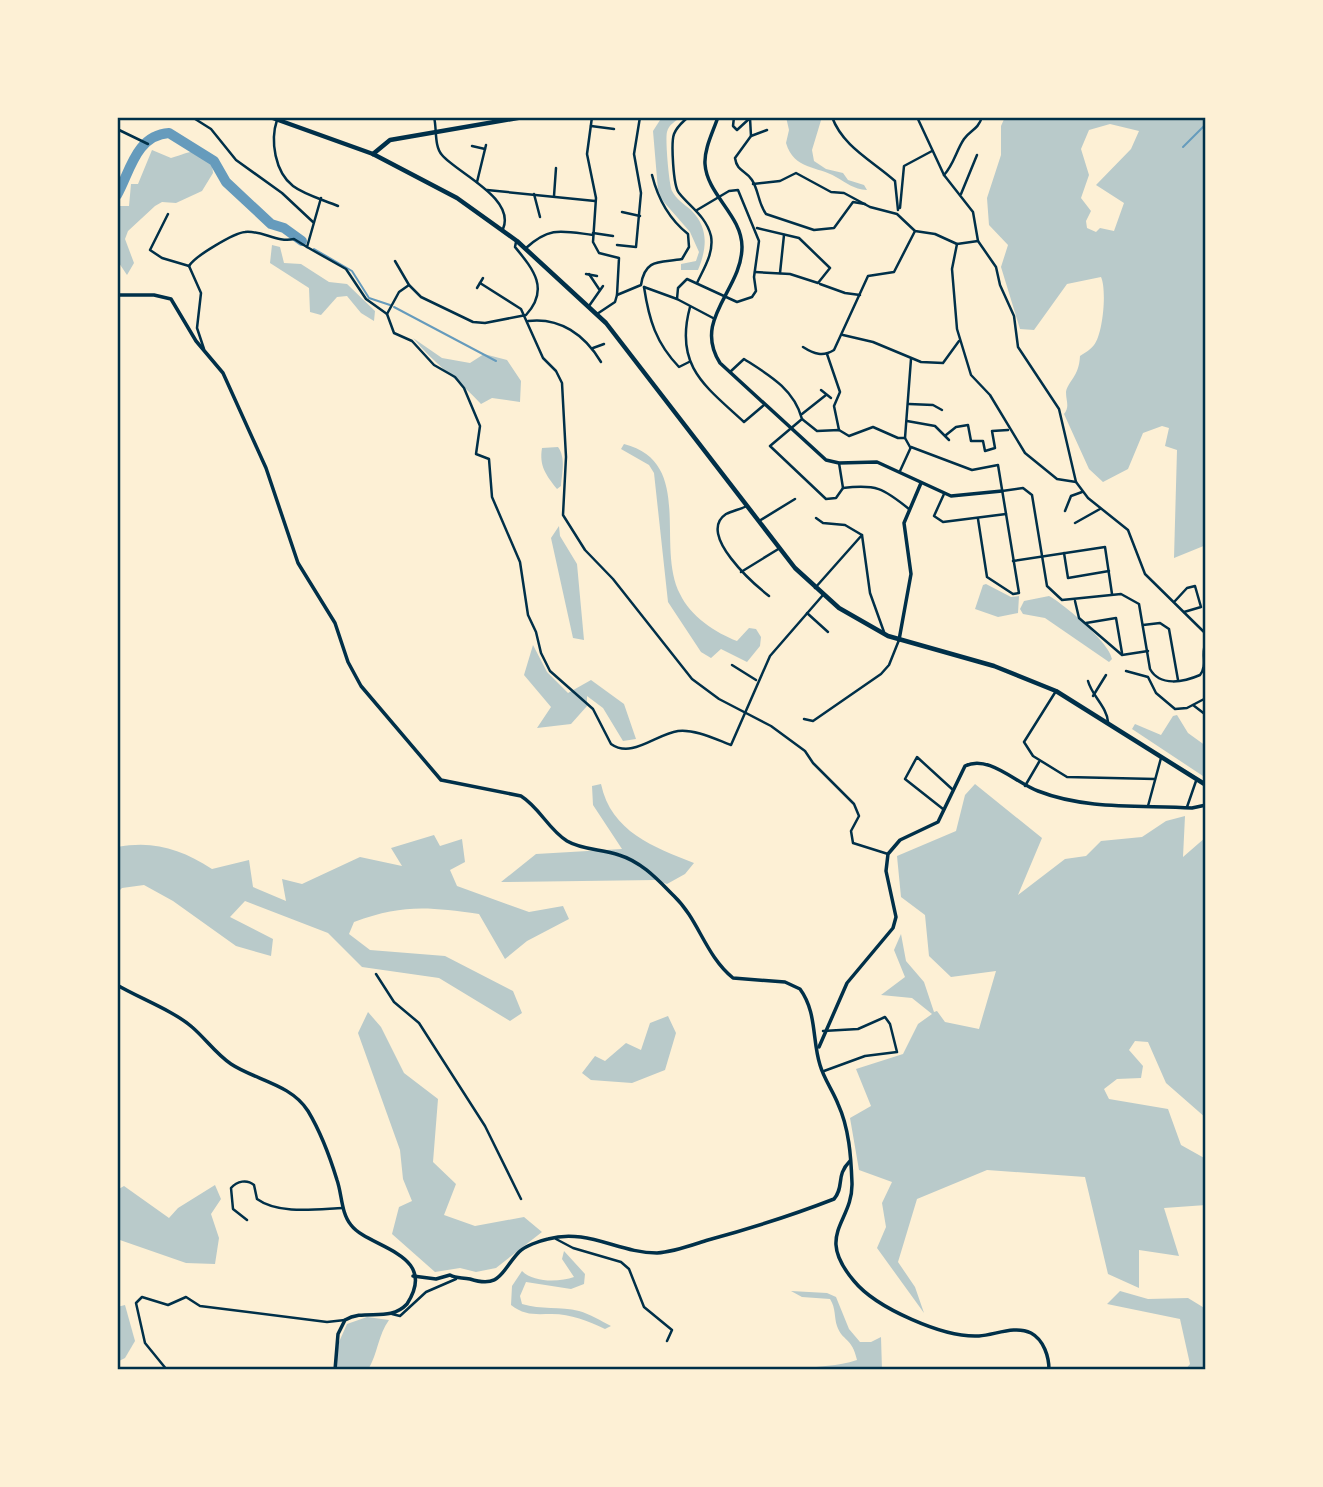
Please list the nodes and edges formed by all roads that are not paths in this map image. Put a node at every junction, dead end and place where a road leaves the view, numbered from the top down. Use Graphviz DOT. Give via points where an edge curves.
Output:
graph roads {
  1 [pos="120,117"];
  2 [pos="192,117"];
  3 [pos="270,117"];
  4 [pos="434,117"];
  5 [pos="471,117"];
  6 [pos="523,117"];
  7 [pos="592,117"];
  8 [pos="640,117"];
  9 [pos="688,117"];
  10 [pos="717,117"];
  11 [pos="734,117"];
  12 [pos="832,117"];
  13 [pos="917,117"];
  14 [pos="982,117"];
  15 [pos="277,120"];
  16 [pos="117,126"];
  17 [pos="472,126"];
  18 [pos="591,126"];
  19 [pos="614,130"];
  20 [pos="767,130"];
  21 [pos="436,131"];
  22 [pos="751,136"];
  23 [pos="146,144"];
  24 [pos="472,146"];
  25 [pos="932,152"];
  26 [pos="373,154"];
  27 [pos="977,155"];
  28 [pos="555,168"];
  29 [pos="652,175"];
  30 [pos="944,175"];
  31 [pos="477,182"];
  32 [pos="753,184"];
  33 [pos="486,190"];
  34 [pos="534,194"];
  35 [pos="961,195"];
  36 [pos="554,196"];
  37 [pos="720,196"];
  38 [pos="321,198"];
  39 [pos="595,201"];
  40 [pos="865,204"];
  41 [pos="338,206"];
  42 [pos="697,211"];
  43 [pos="622,212"];
  44 [pos="898,212"];
  45 [pos="168,214"];
  46 [pos="540,216"];
  47 [pos="640,216"];
  48 [pos="313,222"];
  49 [pos="755,228"];
  50 [pos="503,229"];
  51 [pos="915,231"];
  52 [pos="593,234"];
  53 [pos="785,234"];
  54 [pos="613,236"];
  55 [pos="517,241"];
  56 [pos="978,242"];
  57 [pos="957,244"];
  58 [pos="617,245"];
  59 [pos="307,247"];
  60 [pos="525,248"];
  61 [pos="395,261"];
  62 [pos="189,266"];
  63 [pos="755,272"];
  64 [pos="780,273"];
  65 [pos="597,276"];
  66 [pos="483,278"];
  67 [pos="480,283"];
  68 [pos="697,283"];
  69 [pos="818,283"];
  70 [pos="409,285"];
  71 [pos="603,286"];
  72 [pos="643,286"];
  73 [pos="477,288"];
  74 [pos="599,289"];
  75 [pos="117,295"];
  76 [pos="617,295"];
  77 [pos="860,295"];
  78 [pos="724,296"];
  79 [pos="677,299"];
  80 [pos="589,306"];
  81 [pos="690,307"];
  82 [pos="387,314"];
  83 [pos="597,314"];
  84 [pos="526,315"];
  85 [pos="713,318"];
  86 [pos="528,321"];
  87 [pos="843,335"];
  88 [pos="959,341"];
  89 [pos="604,344"];
  90 [pos="593,348"];
  91 [pos="803,348"];
  92 [pos="203,351"];
  93 [pos="827,354"];
  94 [pos="911,359"];
  95 [pos="601,362"];
  96 [pos="689,362"];
  97 [pos="729,373"];
  98 [pos="821,390"];
  99 [pos="826,395"];
  100 [pos="831,398"];
  101 [pos="909,404"];
  102 [pos="764,405"];
  103 [pos="942,410"];
  104 [pos="802,417"];
  105 [pos="907,421"];
  106 [pos="790,429"];
  107 [pos="839,430"];
  108 [pos="1010,430"];
  109 [pos="946,435"];
  110 [pos="905,438"];
  111 [pos="949,440"];
  112 [pos="911,447"];
  113 [pos="839,463"];
  114 [pos="899,472"];
  115 [pos="1076,482"];
  116 [pos="921,483"];
  117 [pos="843,488"];
  118 [pos="1002,491"];
  119 [pos="1082,492"];
  120 [pos="944,494"];
  121 [pos="795,499"];
  122 [pos="747,506"];
  123 [pos="1100,509"];
  124 [pos="909,510"];
  125 [pos="1065,511"];
  126 [pos="1006,514"];
  127 [pos="816,518"];
  128 [pos="978,519"];
  129 [pos="760,522"];
  130 [pos="1075,523"];
  131 [pos="862,535"];
  132 [pos="780,548"];
  133 [pos="1064,553"];
  134 [pos="1042,556"];
  135 [pos="1013,561"];
  136 [pos="1109,571"];
  137 [pos="740,573"];
  138 [pos="815,588"];
  139 [pos="1113,595"];
  140 [pos="769,596"];
  141 [pos="823,596"];
  142 [pos="1075,601"];
  143 [pos="1174,602"];
  144 [pos="1184,612"];
  145 [pos="807,613"];
  146 [pos="1086,623"];
  147 [pos="1143,625"];
  148 [pos="828,632"];
  149 [pos="1206,634"];
  150 [pos="885,635"];
  151 [pos="899,640"];
  152 [pos="1206,642"];
  153 [pos="1148,651"];
  154 [pos="1122,655"];
  155 [pos="732,666"];
  156 [pos="1126,671"];
  157 [pos="1107,676"];
  158 [pos="756,680"];
  159 [pos="1178,680"];
  160 [pos="1088,681"];
  161 [pos="1056,691"];
  162 [pos="1093,696"];
  163 [pos="1206,698"];
  164 [pos="1193,705"];
  165 [pos="743,713"];
  166 [pos="1206,715"];
  167 [pos="804,719"];
  168 [pos="1108,722"];
  169 [pos="1162,757"];
  170 [pos="1040,760"];
  171 [pos="1156,779"];
  172 [pos="1196,779"];
  173 [pos="1206,785"];
  174 [pos="1025,786"];
  175 [pos="952,789"];
  176 [pos="1206,805"];
  177 [pos="1148,806"];
  178 [pos="1187,807"];
  179 [pos="944,810"];
  180 [pos="888,854"];
  181 [pos="376,974"];
  182 [pos="117,985"];
  183 [pos="823,1031"];
  184 [pos="818,1049"];
  185 [pos="822,1072"];
  186 [pos="850,1161"];
  187 [pos="521,1199"];
  188 [pos="343,1208"];
  189 [pos="247,1220"];
  190 [pos="553,1238"];
  191 [pos="413,1276"];
  192 [pos="456,1279"];
  193 [pos="391,1314"];
  194 [pos="345,1320"];
  195 [pos="667,1341"];
  196 [pos="167,1370"];
  197 [pos="335,1370"];
  198 [pos="1049,1370"];
  1 -- 16 [label="street"];
  2 -- 48 [label="street" via="211,130 236,160"];
  3 -- 15 [label="main road"];
  4 -- 21 [label="street"];
  5 -- 17 [label="street"];
  6 -- 17 [label="main road"];
  7 -- 18 [label="street"];
  8 -- 47 [label="street" via="634,154"];
  9 -- 42 [label="street" via="673,138 674,183"];
  10 -- 37 [label="street" via="705,164"];
  11 -- 22 [label="street" via="737,130 750,118"];
  12 -- 44 [label="street" via="853,148 895,181"];
  13 -- 25 [label="street"];
  14 -- 30 [label="street" via="975,131 964,138"];
  15 -- 26 [label="main road"];
  15 -- 38 [label="street" via="274,147 278,165 292,186"];
  16 -- 23 [label="street"];
  17 -- 21 [label="main road"];
  18 -- 19 [label="street"];
  18 -- 39 [label="street" via="587,154"];
  20 -- 22 [label="street"];
  21 -- 26 [label="main road" via="390,140"];
  21 -- 31 [label="street" via="443,156"];
  22 -- 32 [label="street" via="735,160"];
  24 -- 31 [label="street" via="485,147"];
  25 -- 30 [label="street"];
  25 -- 44 [label="street" via="904,166"];
  26 -- 50 [label="main road" via="457,198"];
  27 -- 35 [label="street"];
  28 -- 36 [label="street"];
  29 -- 72 [label="street" via="660,201 690,241 682,259 663,259 645,271"];
  30 -- 35 [label="street"];
  31 -- 33 [label="street"];
  32 -- 40 [label="street" via="780,181 796,173"];
  32 -- 40 [label="street" via="766,214 814,230 834,228 853,202"];
  33 -- 34 [label="street"];
  33 -- 50 [label="street" via="503,214"];
  34 -- 36 [label="street"];
  34 -- 46 [label="street"];
  35 -- 56 [label="street" via="973,212"];
  36 -- 39 [label="street"];
  37 -- 42 [label="street"];
  37 -- 49 [label="street" via="732,189 740,191"];
  37 -- 78 [label="street" via="738,227 742,246 740,262"];
  38 -- 41 [label="street"];
  38 -- 48 [label="street"];
  39 -- 52 [label="street"];
  40 -- 44 [label="street"];
  42 -- 68 [label="street" via="712,243"];
  43 -- 47 [label="street"];
  44 -- 51 [label="street"];
  45 -- 62 [label="street" via="150,250"];
  47 -- 58 [label="street" via="636,247"];
  48 -- 59 [label="street"];
  49 -- 53 [label="street"];
  49 -- 63 [label="street" via="759,252"];
  50 -- 55 [label="main road"];
  51 -- 57 [label="street"];
  51 -- 77 [label="street" via="894,272 868,276"];
  52 -- 54 [label="street"];
  52 -- 60 [label="street" via="555,231 541,234"];
  52 -- 76 [label="street" via="593,247 619,258"];
  53 -- 64 [label="street"];
  53 -- 69 [label="street" via="803,241 830,268"];
  55 -- 60 [label="main road"];
  55 -- 84 [label="street" via="515,247 532,266 538,285"];
  56 -- 57 [label="street"];
  56 -- 115 [label="street" via="998,271 1016,323 1018,347 1059,409"];
  57 -- 88 [label="street" via="951,270"];
  59 -- 62 [label="street" via="294,239 283,242 245,232 204,251"];
  59 -- 82 [label="street" via="346,269 366,299"];
  60 -- 80 [label="main road"];
  61 -- 70 [label="street"];
  62 -- 92 [label="street" via="201,293 197,328"];
  63 -- 64 [label="street"];
  63 -- 78 [label="street" via="754,296 737,302"];
  64 -- 69 [label="street"];
  65 -- 74 [label="street" via="588,274"];
  66 -- 67 [label="street"];
  67 -- 73 [label="street"];
  67 -- 84 [label="street"];
  68 -- 78 [label="street"];
  68 -- 79 [label="street" via="684,280"];
  69 -- 77 [label="street"];
  70 -- 82 [label="street" via="399,292"];
  70 -- 84 [label="street" via="421,297 473,322"];
  71 -- 74 [label="street"];
  72 -- 76 [label="street"];
  72 -- 79 [label="street"];
  72 -- 96 [label="street" via="651,327 664,352 679,367"];
  74 -- 80 [label="street"];
  75 -- 92 [label="street" via="171,299"];
  76 -- 83 [label="street" via="615,302"];
  77 -- 87 [label="street"];
  78 -- 85 [label="street"];
  79 -- 81 [label="street"];
  80 -- 83 [label="main road"];
  81 -- 85 [label="street"];
  81 -- 96 [label="street" via="684,343"];
  82 -- 165 [label="street" via="394,332 412,341 464,388 480,426 476,454 489,459 492,498 520,562 528,615 541,653 550,671 593,709 611,744 626,749 677,731 731,745"];
  83 -- 122 [label="main road"];
  84 -- 86 [label="street"];
  85 -- 97 [label="street" via="712,349"];
  86 -- 90 [label="street" via="547,318 584,337"];
  86 -- 165 [label="street" via="544,358 562,383 563,515 568,525 692,679"];
  87 -- 93 [label="street"];
  87 -- 94 [label="street"];
  88 -- 94 [label="street" via="943,363"];
  88 -- 108 [label="street" via="971,375 990,395"];
  89 -- 90 [label="street"];
  90 -- 95 [label="street"];
  91 -- 93 [label="street"];
  92 -- 184 [label="street" via="223,373 266,468 288,542 335,623 361,687 428,768 441,780 521,796 568,841 618,854 646,869 688,912 709,954 733,978 785,982 800,989 812,1012"];
  93 -- 107 [label="street" via="840,392 834,407"];
  94 -- 101 [label="street"];
  96 -- 102 [label="street" via="701,381 744,422"];
  97 -- 102 [label="street"];
  97 -- 104 [label="street" via="744,359 778,380"];
  98 -- 99 [label="street"];
  99 -- 100 [label="street"];
  99 -- 104 [label="street"];
  101 -- 103 [label="street"];
  101 -- 105 [label="street"];
  102 -- 106 [label="street"];
  104 -- 106 [label="street"];
  104 -- 107 [label="street" via="817,431"];
  105 -- 109 [label="street" via="935,426"];
  105 -- 110 [label="street"];
  106 -- 113 [label="street" via="822,458"];
  106 -- 117 [label="street" via="770,446 825,499 836,498"];
  107 -- 110 [label="street" via="853,436 873,427"];
  108 -- 109 [label="street" via="992,431 995,448 985,451 983,441 971,441 968,425"];
  108 -- 115 [label="street" via="1039,466 1062,481"];
  109 -- 111 [label="street"];
  110 -- 112 [label="street"];
  112 -- 114 [label="street"];
  112 -- 118 [label="street" via="972,470 998,465"];
  113 -- 114 [label="street" via="873,461"];
  113 -- 117 [label="street"];
  114 -- 116 [label="street"];
  115 -- 119 [label="street"];
  116 -- 120 [label="street"];
  116 -- 124 [label="street"];
  117 -- 124 [label="street" via="866,485 883,489"];
  118 -- 120 [label="street" via="965,497"];
  118 -- 126 [label="street"];
  118 -- 134 [label="street" via="1023,488 1031,492"];
  119 -- 123 [label="street"];
  119 -- 125 [label="street" via="1071,496"];
  120 -- 128 [label="street" via="936,518 953,523"];
  121 -- 129 [label="street"];
  122 -- 129 [label="main road"];
  122 -- 137 [label="street" via="724,515 719,524 730,560"];
  123 -- 130 [label="street"];
  123 -- 143 [label="street" via="1128,530 1143,571"];
  124 -- 151 [label="street" via="903,535 911,574"];
  126 -- 128 [label="street"];
  126 -- 135 [label="street"];
  127 -- 131 [label="street"];
  128 -- 135 [label="street" via="987,577 1013,594 1019,593"];
  129 -- 132 [label="main road"];
  131 -- 138 [label="street"];
  131 -- 150 [label="street" via="870,593"];
  132 -- 137 [label="street"];
  132 -- 138 [label="main road"];
  133 -- 134 [label="street"];
  133 -- 136 [label="street" via="1105,547"];
  133 -- 136 [label="street" via="1068,578"];
  134 -- 135 [label="street"];
  134 -- 142 [label="street" via="1048,588 1062,600"];
  136 -- 139 [label="street"];
  137 -- 140 [label="street"];
  138 -- 141 [label="main road"];
  139 -- 142 [label="street"];
  139 -- 147 [label="street" via="1124,594 1137,603"];
  141 -- 145 [label="street"];
  141 -- 150 [label="main road"];
  142 -- 146 [label="street" via="1077,614"];
  143 -- 144 [label="street"];
  143 -- 144 [label="street" via="1195,586 1201,607"];
  144 -- 149 [label="street"];
  145 -- 148 [label="street"];
  145 -- 158 [label="street"];
  146 -- 154 [label="street"];
  146 -- 154 [label="street" via="1116,618"];
  147 -- 153 [label="street"];
  147 -- 159 [label="street" via="1160,623 1169,629"];
  150 -- 151 [label="main road"];
  151 -- 161 [label="main road" via="994,666"];
  151 -- 167 [label="street" via="881,674 813,721"];
  152 -- 159 [label="street" via="1202,673"];
  153 -- 154 [label="street"];
  153 -- 159 [label="street" via="1156,678"];
  155 -- 158 [label="street"];
  156 -- 164 [label="street" via="1148,677 1156,693 1175,709"];
  157 -- 162 [label="street"];
  158 -- 165 [label="street"];
  160 -- 162 [label="street"];
  161 -- 168 [label="main road"];
  161 -- 170 [label="street" via="1024,742"];
  162 -- 168 [label="street"];
  163 -- 164 [label="street"];
  164 -- 166 [label="street"];
  165 -- 180 [label="street" via="792,740 854,804 859,816 851,831 853,843"];
  168 -- 169 [label="main road"];
  169 -- 171 [label="street"];
  169 -- 172 [label="main road"];
  170 -- 171 [label="street" via="1067,777"];
  170 -- 174 [label="street"];
  171 -- 177 [label="street"];
  172 -- 173 [label="main road"];
  172 -- 178 [label="street"];
  174 -- 175 [label="street" via="986,763 976,762 962,769"];
  174 -- 177 [label="street" via="1079,803"];
  175 -- 179 [label="street"];
  175 -- 179 [label="street" via="917,757 905,779"];
  176 -- 178 [label="street"];
  177 -- 178 [label="street"];
  179 -- 180 [label="street" via="932,827 900,840"];
  180 -- 183 [label="street" via="886,871 896,917 893,929 847,983"];
  181 -- 187 [label="street" via="394,1002 419,1023 485,1126"];
  182 -- 188 [label="street" via="187,1022 230,1063 302,1103 335,1173"];
  183 -- 184 [label="street"];
  183 -- 185 [label="street" via="858,1029 885,1017 897,1052 865,1056"];
  184 -- 185 [label="street"];
  185 -- 186 [label="street" via="844,1119"];
  186 -- 190 [label="street" via="839,1174 839,1192 834,1199 783,1220 680,1248 649,1253 597,1238"];
  186 -- 198 [label="street" via="851,1200 836,1239 844,1266 860,1288 936,1329 978,1336 1031,1333 1042,1343"];
  188 -- 189 [label="street" via="264,1204 250,1181 237,1182 231,1188 233,1209"];
  188 -- 191 [label="street" via="354,1229 397,1252"];
  190 -- 192 [label="street" via="520,1250 494,1280"];
  190 -- 195 [label="street" via="629,1269 644,1307 673,1330"];
  191 -- 192 [label="street" via="436,1279 453,1275"];
  191 -- 193 [label="street" via="410,1298"];
  192 -- 193 [label="street" via="426,1292 400,1316"];
  193 -- 194 [label="street"];
  194 -- 196 [label="street" via="327,1322 200,1306 186,1297 168,1305 142,1297 136,1303 145,1343"];
  194 -- 197 [label="street" via="338,1334"];
}
